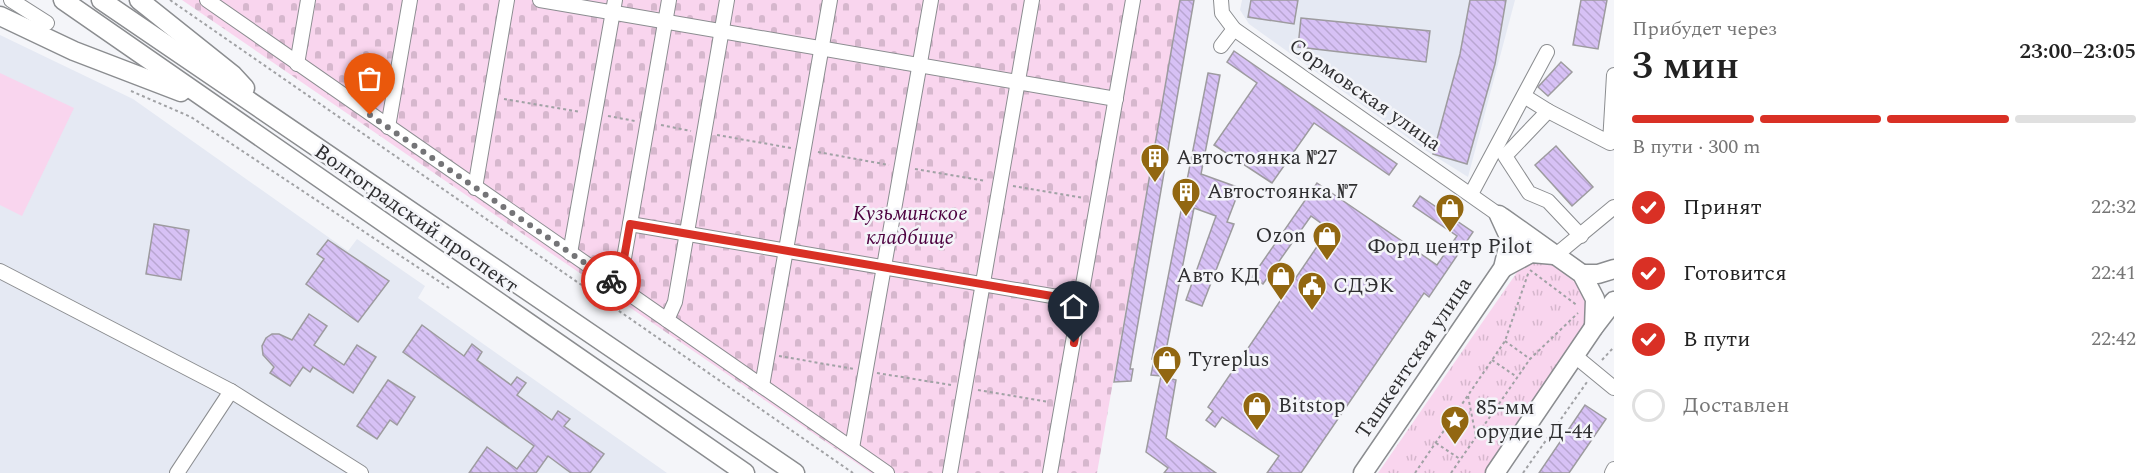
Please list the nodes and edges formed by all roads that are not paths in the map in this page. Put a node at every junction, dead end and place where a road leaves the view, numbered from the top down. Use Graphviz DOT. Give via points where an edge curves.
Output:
graph roads {
  1 [pos="11,0"];
  2 [pos="63,0"];
  3 [pos="101,0"];
  4 [pos="139,0"];
  5 [pos="207,0"];
  6 [pos="308,0"];
  7 [pos="410,0"];
  8 [pos="507,0"];
  9 [pos="540,0"];
  10 [pos="669,0"];
  11 [pos="727,0"];
  12 [pos="830,0"];
  13 [pos="932,0"];
  14 [pos="1032,0"];
  15 [pos="1133,0"];
  16 [pos="1221,0"];
  17 [pos="614,6"];
  18 [pos="0,16"];
  19 [pos="665,22"];
  20 [pos="47,23"];
  21 [pos="1234,29"];
  22 [pos="722,31"];
  23 [pos="1221,46"];
  24 [pos="822,49"];
  25 [pos="1547,52"];
  26 [pos="297,64"];
  27 [pos="920,65"];
  28 [pos="1614,75"];
  29 [pos="1018,82"];
  30 [pos="1524,96"];
  31 [pos="1116,99"];
  32 [pos="205,101"];
  33 [pos="1548,111"];
  34 [pos="271,116"];
  35 [pos="388,127"];
  36 [pos="1613,143"];
  37 [pos="475,188"];
  38 [pos="1471,194"];
  39 [pos="1614,207"];
  40 [pos="1499,215"];
  41 [pos="630,224"];
  42 [pos="687,233"];
  43 [pos="1581,236"];
  44 [pos="787,250"];
  45 [pos="570,253"];
  46 [pos="1556,255"];
  47 [pos="885,268"];
  48 [pos="1503,268"];
  49 [pos="1614,269"];
  50 [pos="0,271"];
  51 [pos="1582,274"];
  52 [pos="983,284"];
  53 [pos="619,287"];
  54 [pos="1081,301"];
  55 [pos="1614,302"];
  56 [pos="667,320"];
  57 [pos="1594,327"];
  58 [pos="1575,356"];
  59 [pos="762,387"];
  60 [pos="1614,388"];
  61 [pos="231,391"];
  62 [pos="852,448"];
  63 [pos="177,473"];
  64 [pos="361,473"];
  65 [pos="745,473"];
  66 [pos="795,473"];
  67 [pos="887,473"];
  68 [pos="950,473"];
  69 [pos="1050,473"];
  70 [pos="1363,473"];
  71 [pos="1495,473"];
  1 -- 20 [label="street"];
  2 -- 32 [label="main road, Волгоградский проспект"];
  3 -- 34 [label="main road, Волгоградский проспект"];
  4 -- 34 [label="main road" via="233,75"];
  5 -- 26 [label="street"];
  6 -- 26 [label="street"];
  7 -- 35 [label="street"];
  8 -- 37 [label="street"];
  9 -- 17 [label="street"];
  10 -- 19 [label="street"];
  11 -- 22 [label="street"];
  12 -- 24 [label="street"];
  13 -- 27 [label="street"];
  14 -- 29 [label="street"];
  15 -- 31 [label="street"];
  16 -- 21 [label="street, Сормовская улица" via="1222,13"];
  17 -- 19 [label="street"];
  17 -- 45 [label="street"];
  18 -- 32 [label="main road" via="74,51"];
  19 -- 22 [label="street"];
  19 -- 41 [label="street"];
  21 -- 23 [label="street"];
  21 -- 38 [label="street, Сормовская улица" via="1446,170"];
  22 -- 24 [label="street"];
  22 -- 42 [label="street"];
  24 -- 27 [label="street"];
  24 -- 44 [label="street"];
  25 -- 30 [label="street"];
  26 -- 35 [label="street"];
  27 -- 29 [label="street"];
  27 -- 47 [label="street"];
  28 -- 36 [label="street"];
  29 -- 31 [label="street"];
  29 -- 52 [label="street"];
  30 -- 33 [label="street"];
  30 -- 38 [label="street"];
  31 -- 54 [label="street"];
  32 -- 65 [label="main road, Волгоградский проспект"];
  33 -- 36 [label="street"];
  33 -- 43 [label="street" via="1505,156 1529,193 1548,201"];
  34 -- 66 [label="main road, Волгоградский проспект"];
  35 -- 37 [label="street"];
  37 -- 45 [label="street"];
  38 -- 40 [label="street, Сормовская улица"];
  39 -- 43 [label="street"];
  40 -- 46 [label="main road"];
  40 -- 48 [label="main road, Ташкентская улица" via="1510,239"];
  41 -- 42 [label="street"];
  41 -- 53 [label="street"];
  42 -- 44 [label="street"];
  42 -- 56 [label="street" via="675,302"];
  43 -- 46 [label="street"];
  44 -- 47 [label="street"];
  44 -- 59 [label="street"];
  45 -- 53 [label="street"];
  46 -- 48 [label="main road, Ташкентская улица" via="1531,253"];
  46 -- 51 [label="main road"];
  47 -- 52 [label="street"];
  47 -- 62 [label="street"];
  48 -- 70 [label="main road, Ташкентская улица"];
  49 -- 51 [label="main road"];
  50 -- 61 [label="street"];
  51 -- 57 [label="main road" via="1595,299"];
  52 -- 54 [label="street"];
  52 -- 68 [label="street"];
  53 -- 56 [label="street"];
  54 -- 69 [label="street"];
  55 -- 57 [label="main road"];
  56 -- 59 [label="street"];
  57 -- 58 [label="main road"];
  58 -- 60 [label="street"];
  58 -- 71 [label="main road"];
  59 -- 62 [label="street"];
  61 -- 63 [label="street"];
  61 -- 64 [label="street"];
  62 -- 67 [label="street"];
}
